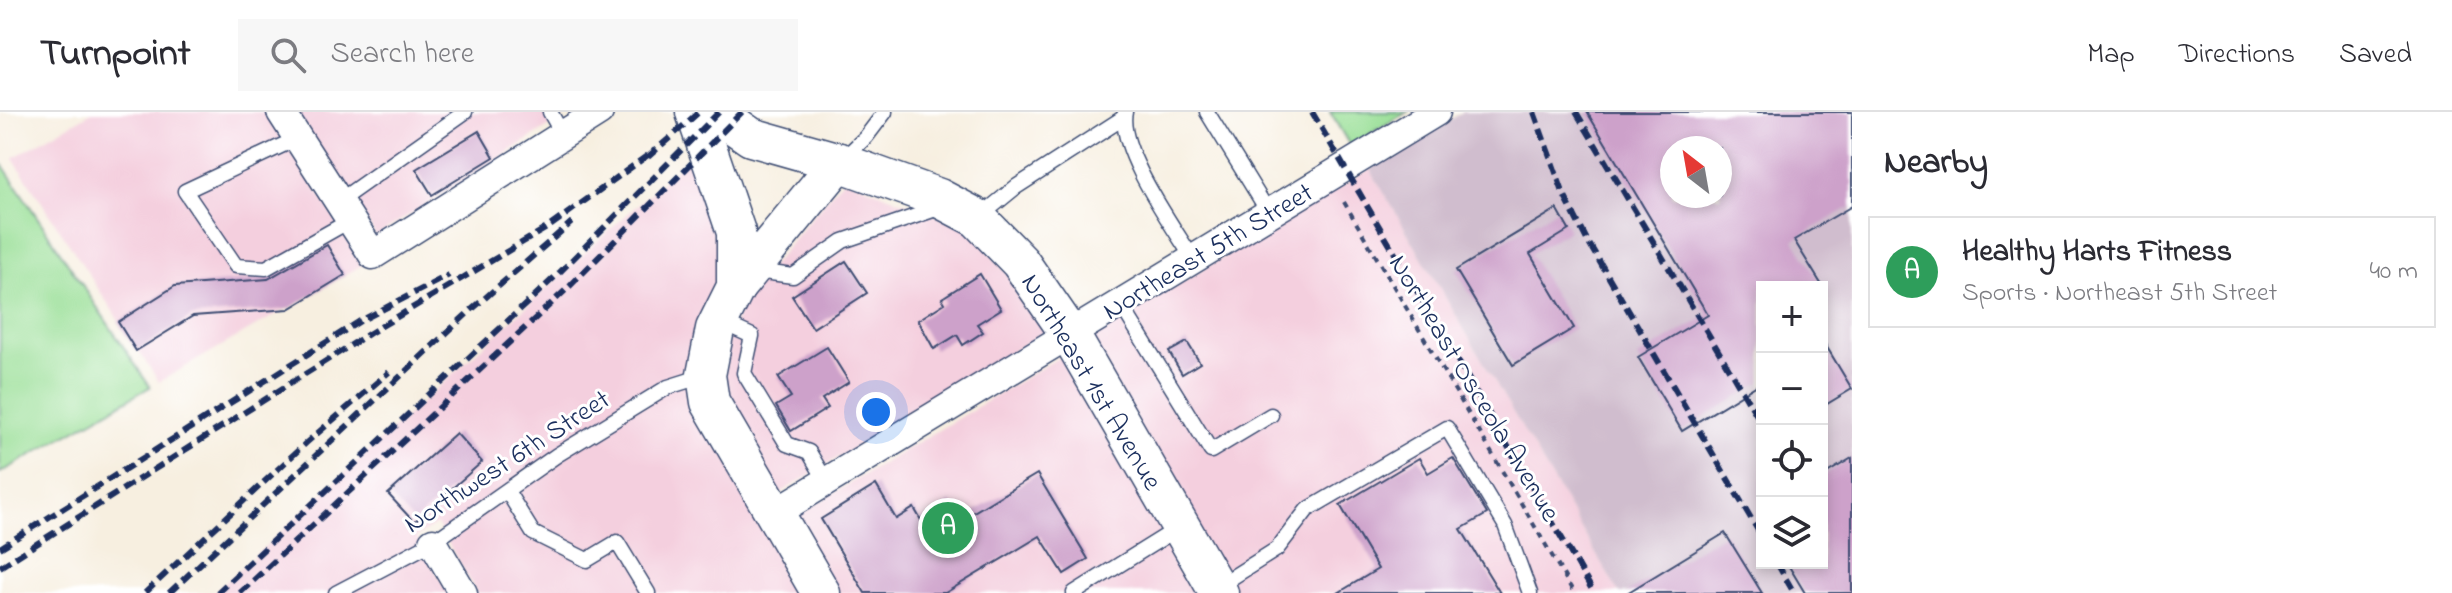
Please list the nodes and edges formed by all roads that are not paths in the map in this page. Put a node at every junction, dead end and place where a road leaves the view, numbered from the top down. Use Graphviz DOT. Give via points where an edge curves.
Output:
graph roads {
  1 [pos="281,112"];
  2 [pos="465,112"];
  3 [pos="599,112"];
  4 [pos="695,112"];
  5 [pos="715,112"];
  6 [pos="885,112"];
  7 [pos="1207,112"];
  8 [pos="1436,112"];
  9 [pos="1124,115"];
  10 [pos="556,123"];
  11 [pos="298,138"];
  12 [pos="839,162"];
  13 [pos="345,211"];
  14 [pos="964,211"];
  15 [pos="1269,213"];
  16 [pos="1193,259"];
  17 [pos="743,279"];
  18 [pos="1120,303"];
  19 [pos="719,321"];
  20 [pos="1069,333"];
  21 [pos="706,375"];
  22 [pos="1271,415"];
  23 [pos="826,481"];
  24 [pos="507,491"];
  25 [pos="773,514"];
  26 [pos="1181,527"];
  27 [pos="433,542"];
  28 [pos="1218,590"];
  29 [pos="336,593"];
  30 [pos="463,593"];
  31 [pos="648,593"];
  32 [pos="821,593"];
  33 [pos="1074,593"];
  34 [pos="1530,593"];
  1 -- 11 [label="street"];
  2 -- 13 [label="lane"];
  3 -- 10 [label="street"];
  4 -- 17 [label="main road" via="736,232"];
  5 -- 12 [label="main road, Northeast 1st Avenue" via="751,137"];
  6 -- 12 [label="lane"];
  7 -- 15 [label="lane"];
  8 -- 15 [label="street, Northeast 5th Street"];
  9 -- 14 [label="lane" via="1016,187"];
  9 -- 16 [label="lane" via="1130,153"];
  10 -- 13 [label="street" via="373,255"];
  11 -- 13 [label="street"];
  11 -- 13 [label="lane" via="185,191 236,266 266,268"];
  12 -- 14 [label="main road, Northeast 1st Avenue"];
  12 -- 17 [label="main road"];
  14 -- 17 [label="lane" via="843,241 793,276"];
  14 -- 20 [label="main road, Northeast 1st Avenue" via="1020,262"];
  15 -- 16 [label="street, Northeast 5th Street"];
  16 -- 18 [label="street, Northeast 5th Street"];
  17 -- 19 [label="main road"];
  18 -- 20 [label="street, Northeast 5th Street"];
  18 -- 22 [label="lane" via="1211,451"];
  19 -- 21 [label="main road"];
  19 -- 23 [label="lane" via="752,336 744,373 787,444 809,452"];
  20 -- 23 [label="street, Northeast 5th Street"];
  20 -- 26 [label="main road, Northeast 1st Avenue"];
  21 -- 24 [label="lane, Northwest 6th Street" via="668,387"];
  21 -- 25 [label="main road" via="710,402"];
  23 -- 25 [label="street, Northeast 5th Street"];
  24 -- 27 [label="lane, Northwest 6th Street"];
  24 -- 31 [label="lane" via="533,533 587,560 617,542"];
  25 -- 32 [label="main road"];
  26 -- 28 [label="main road, Northeast 1st Avenue"];
  26 -- 33 [label="lane"];
  27 -- 29 [label="lane, Northwest 6th Street"];
  27 -- 30 [label="street"];
  28 -- 34 [label="lane" via="1277,549 1307,510 1447,428 1505,525"];
}
